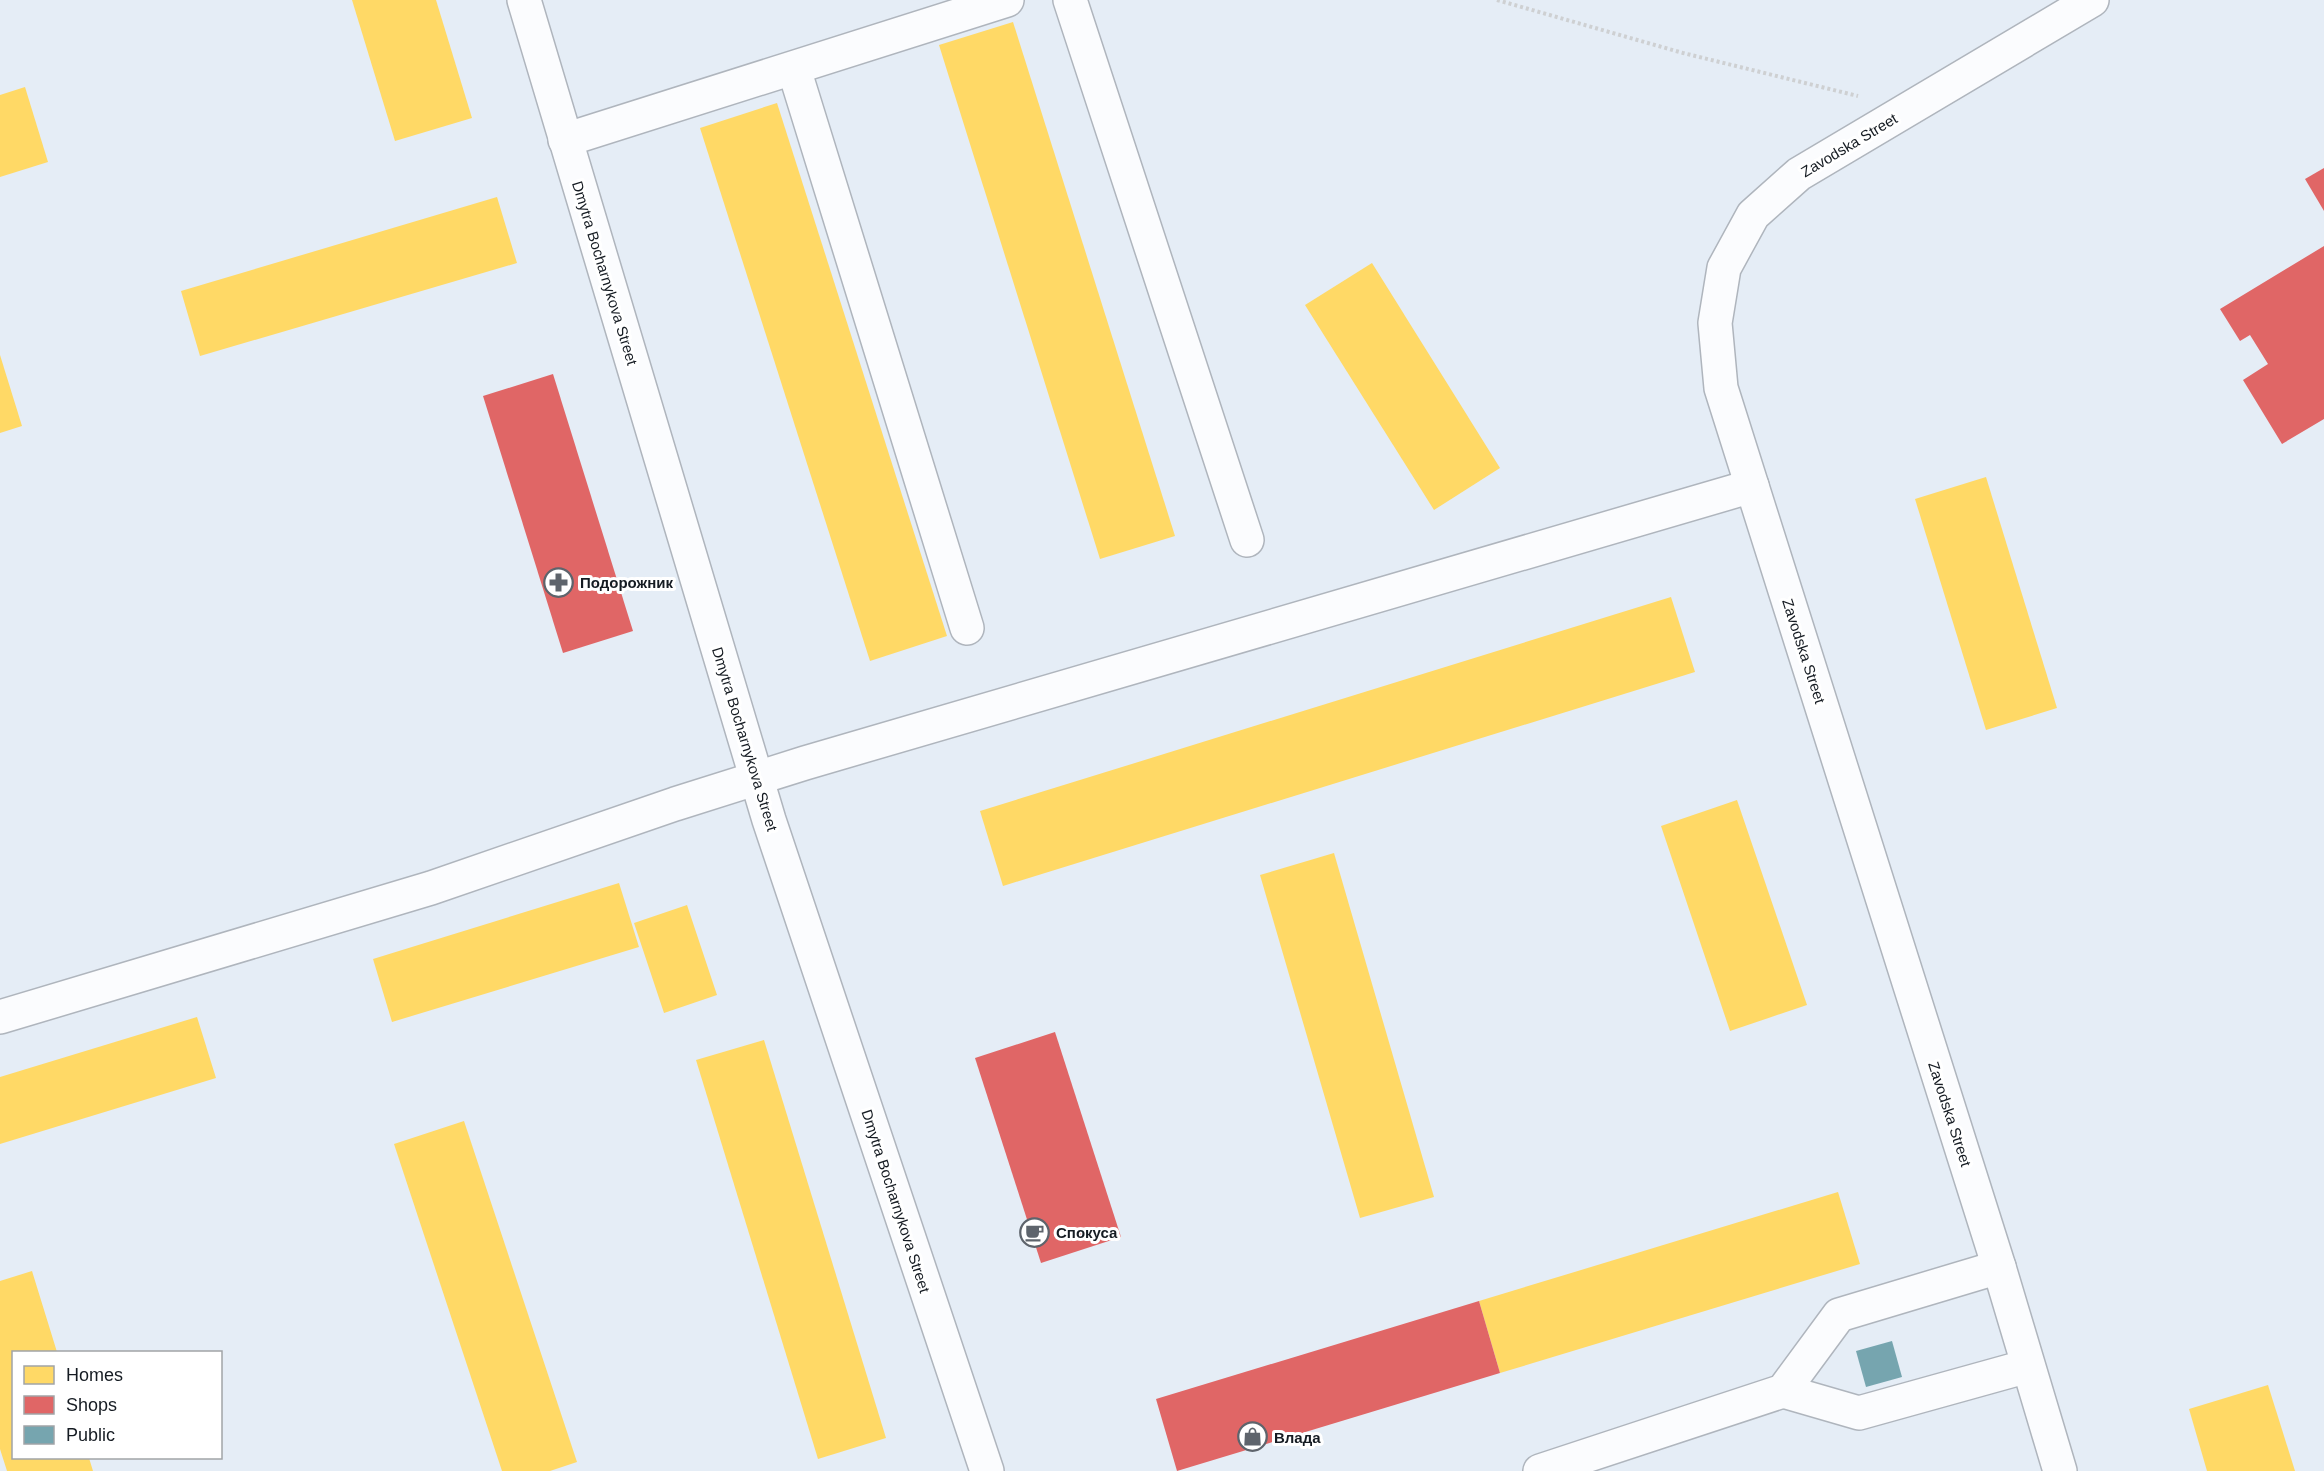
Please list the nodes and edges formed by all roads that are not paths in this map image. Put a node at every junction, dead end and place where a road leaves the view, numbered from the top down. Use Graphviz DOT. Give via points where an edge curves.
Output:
graph roads {
  1 [pos="524,0"];
  2 [pos="1007,0"];
  3 [pos="1070,0"];
  4 [pos="2092,0"];
  5 [pos="794,69"];
  6 [pos="565,140"];
  7 [pos="1752,486"];
  8 [pos="1247,540"];
  9 [pos="967,628"];
  10 [pos="756,779"];
  11 [pos="0,1017"];
  12 [pos="1999,1267"];
  13 [pos="2028,1366"];
  14 [pos="1783,1391"];
  15 [pos="987,1471"];
  16 [pos="1540,1471"];
  17 [pos="2060,1471"];
  1 -- 6 [label="street, Dmytra Bocharnykova Street"];
  2 -- 5 [label="street"];
  3 -- 8 [label="street"];
  4 -- 7 [label="street, Zavodska Street" via="1798,174 1753,215 1724,268 1715,323 1721,388"];
  5 -- 6 [label="street"];
  5 -- 9 [label="street"];
  6 -- 10 [label="street, Dmytra Bocharnykova Street"];
  7 -- 10 [label="street"];
  7 -- 12 [label="street, Zavodska Street"];
  10 -- 11 [label="street" via="431,888"];
  10 -- 15 [label="street, Dmytra Bocharnykova Street"];
  12 -- 13 [label="street, Zavodska Street"];
  12 -- 14 [label="street" via="1839,1315"];
  13 -- 14 [label="street" via="1859,1413"];
  13 -- 17 [label="street, Zavodska Street"];
  14 -- 16 [label="street"];
}
